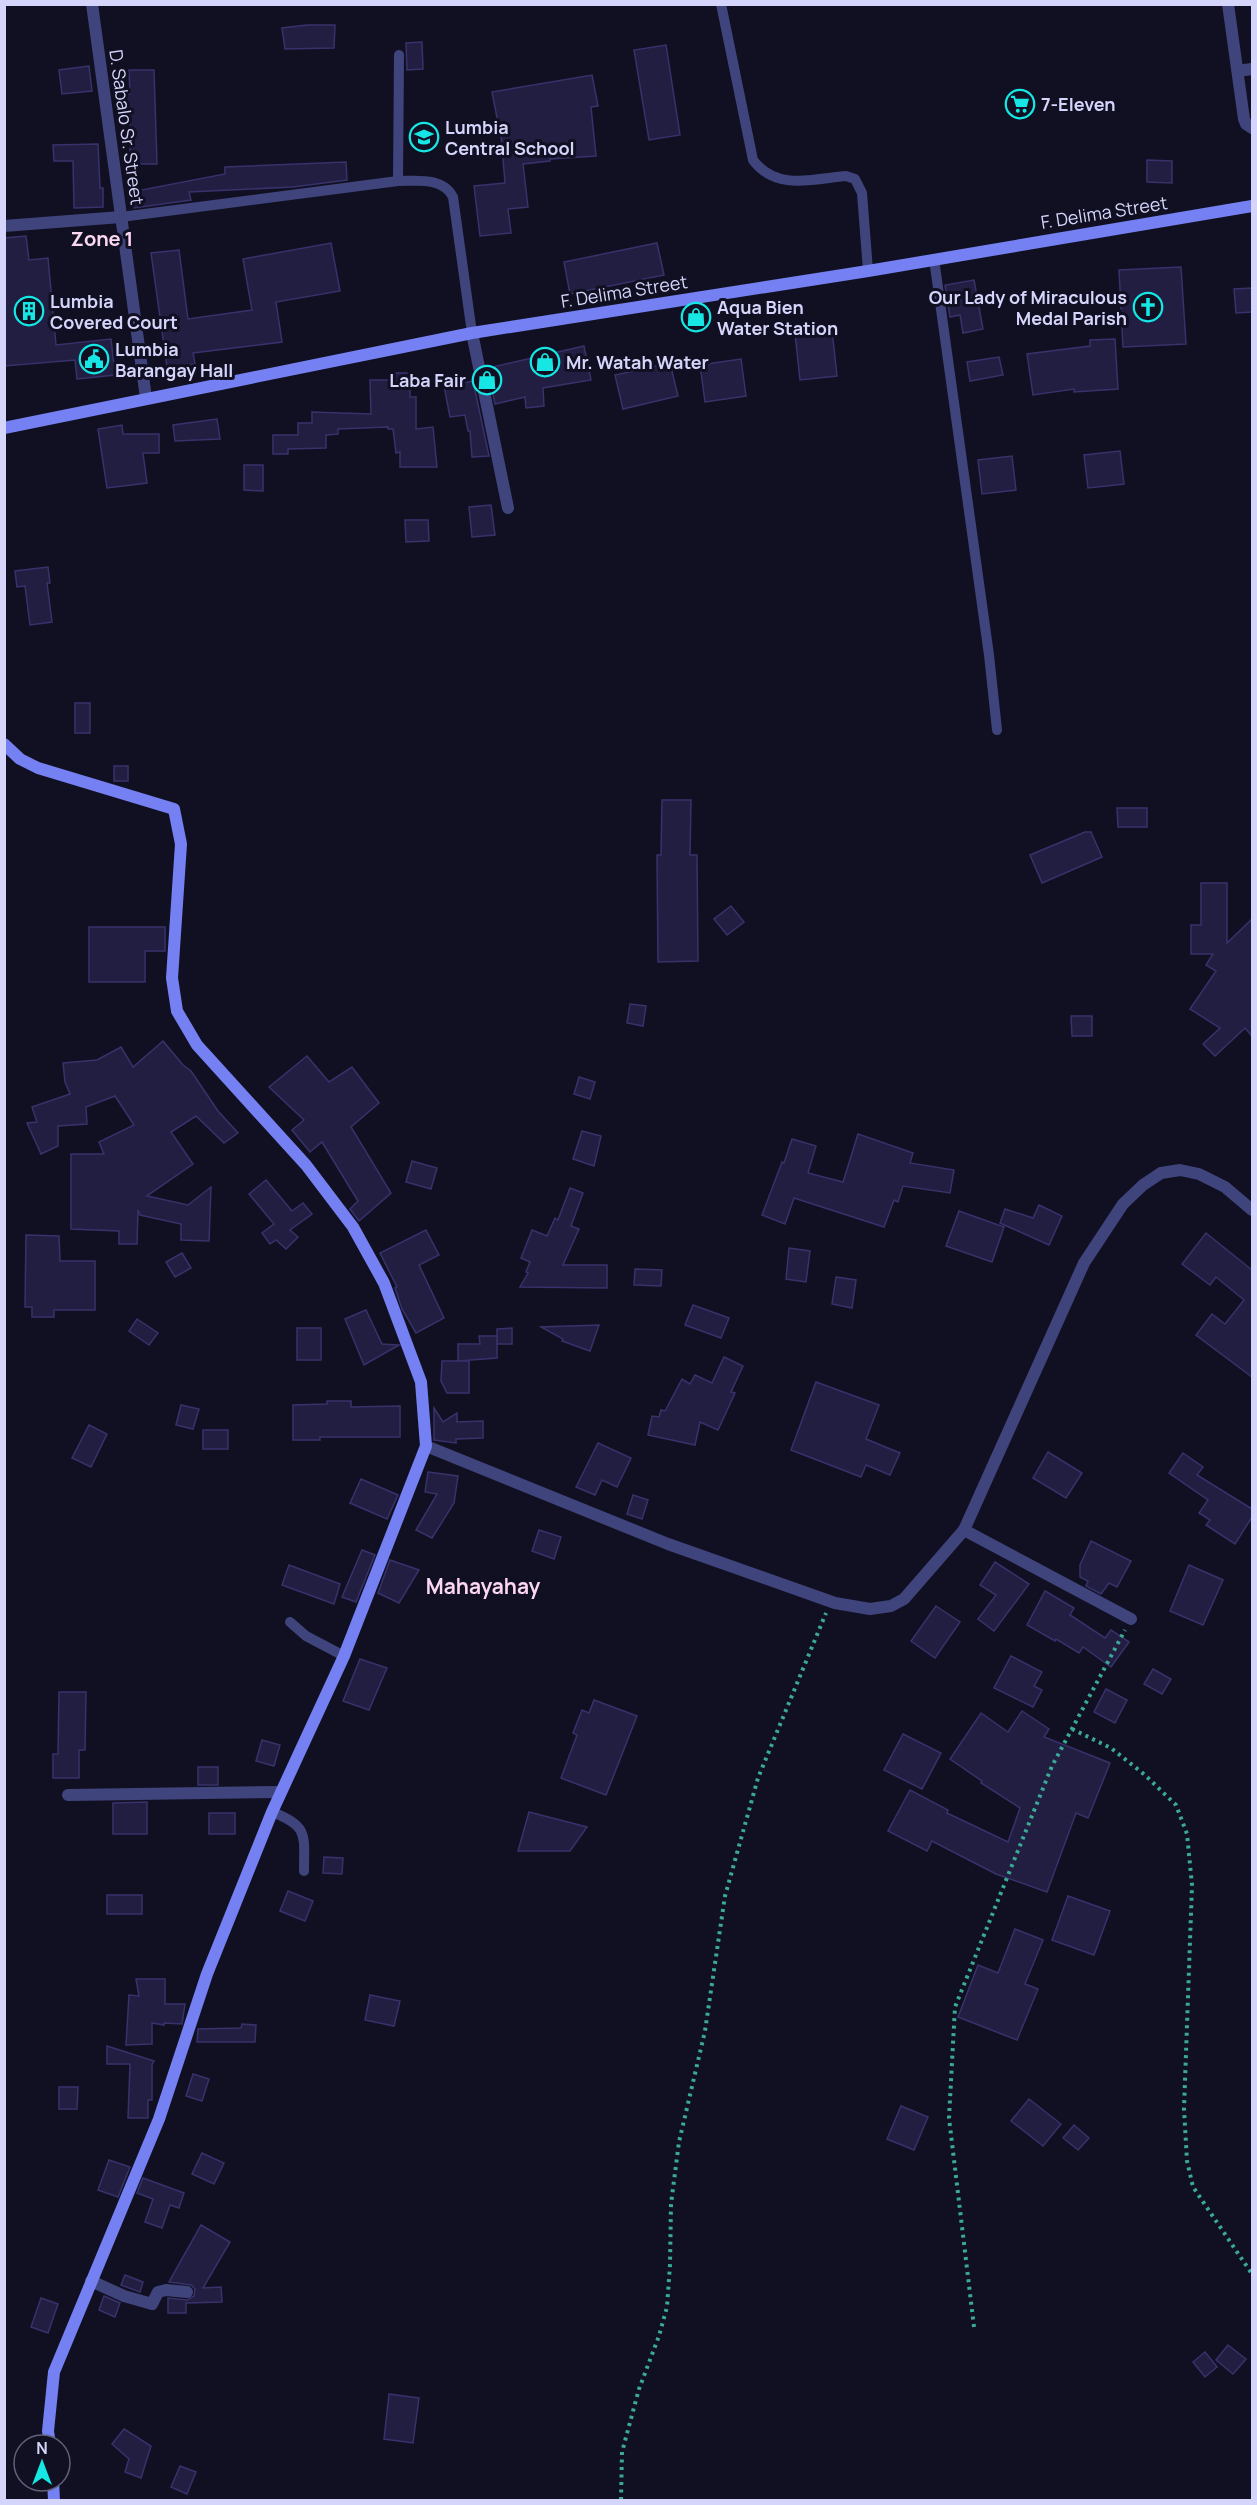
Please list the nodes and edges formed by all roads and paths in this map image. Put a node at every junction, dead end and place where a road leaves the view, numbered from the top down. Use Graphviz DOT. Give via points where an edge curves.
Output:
graph roads {
  1 [pos="92,4"];
  2 [pos="721,4"];
  3 [pos="1228,4"];
  4 [pos="399,55"];
  5 [pos="1252,69"];
  6 [pos="1238,71"];
  7 [pos="1252,128"];
  8 [pos="398,181"];
  9 [pos="1252,206"];
  10 [pos="121,217"];
  11 [pos="4,226"];
  12 [pos="934,259"];
  13 [pos="868,271"];
  14 [pos="472,333"];
  15 [pos="146,398"];
  16 [pos="4,428"];
  17 [pos="508,508"];
  18 [pos="997,730"];
  19 [pos="4,744"];
  20 [pos="1252,1210"];
  21 [pos="426,1446"];
  22 [pos="964,1530"];
  23 [pos="835,1603"];
  24 [pos="1131,1619"];
  25 [pos="290,1622"];
  26 [pos="344,1656"];
  27 [pos="1072,1729"];
  28 [pos="280,1792"];
  29 [pos="68,1795"];
  30 [pos="272,1812"];
  31 [pos="304,1871"];
  32 [pos="1252,2274"];
  33 [pos="91,2281"];
  34 [pos="187,2292"];
  35 [pos="974,2327"];
  36 [pos="48,2433"];
  37 [pos="621,2500"];
  1 -- 10 [label="street, D. Sabalo Sr. Street"];
  2 -- 13 [label="lane" via="753,160 770,176 786,182 846,176 855,179 862,193"];
  3 -- 6 [label="street"];
  4 -- 8 [label="lane"];
  5 -- 6 [label="street"];
  6 -- 7 [label="street" via="1244,119"];
  8 -- 10 [label="lane"];
  8 -- 14 [label="lane" via="432,182 449,189 453,197"];
  9 -- 12 [label="street, F. Delima Street"];
  10 -- 11 [label="street"];
  10 -- 15 [label="street, D. Sabalo Sr. Street"];
  12 -- 13 [label="street, F. Delima Street"];
  12 -- 18 [label="lane"];
  13 -- 14 [label="street, F. Delima Street"];
  14 -- 15 [label="street, F. Delima Street"];
  14 -- 17 [label="street"];
  15 -- 16 [label="street, F. Delima Street"];
  19 -- 21 [label="street" via="20,759 38,768 174,809 182,843 172,978 177,1011 197,1045 306,1165 353,1227 384,1283 421,1382"];
  20 -- 22 [label="street" via="1225,1187 1180,1170 1161,1173 1123,1204 1083,1263"];
  21 -- 23 [label="street" via="668,1544"];
  21 -- 26 [label="street"];
  22 -- 23 [label="street" via="904,1599 891,1606 870,1609"];
  22 -- 24 [label="street"];
  23 -- 37 [label="path" via="826,1612 758,1778 725,1896 705,2031 679,2142 671,2204 667,2307 622,2452"];
  24 -- 27 [label="path"];
  25 -- 26 [label="lane" via="306,1636"];
  26 -- 28 [label="street"];
  27 -- 32 [label="path" via="1111,1748 1145,1775 1176,1805 1187,1833 1192,1885 1184,2109 1186,2161 1193,2187"];
  27 -- 35 [label="path" via="1052,1766 955,2007 949,2118"];
  28 -- 29 [label="street"];
  28 -- 30 [label="street"];
  30 -- 31 [label="lane" via="288,1818 302,1830"];
  30 -- 33 [label="street" via="207,1974 159,2118"];
  33 -- 34 [label="street" via="152,2304 158,2292"];
  33 -- 36 [label="street" via="54,2372"];
}
